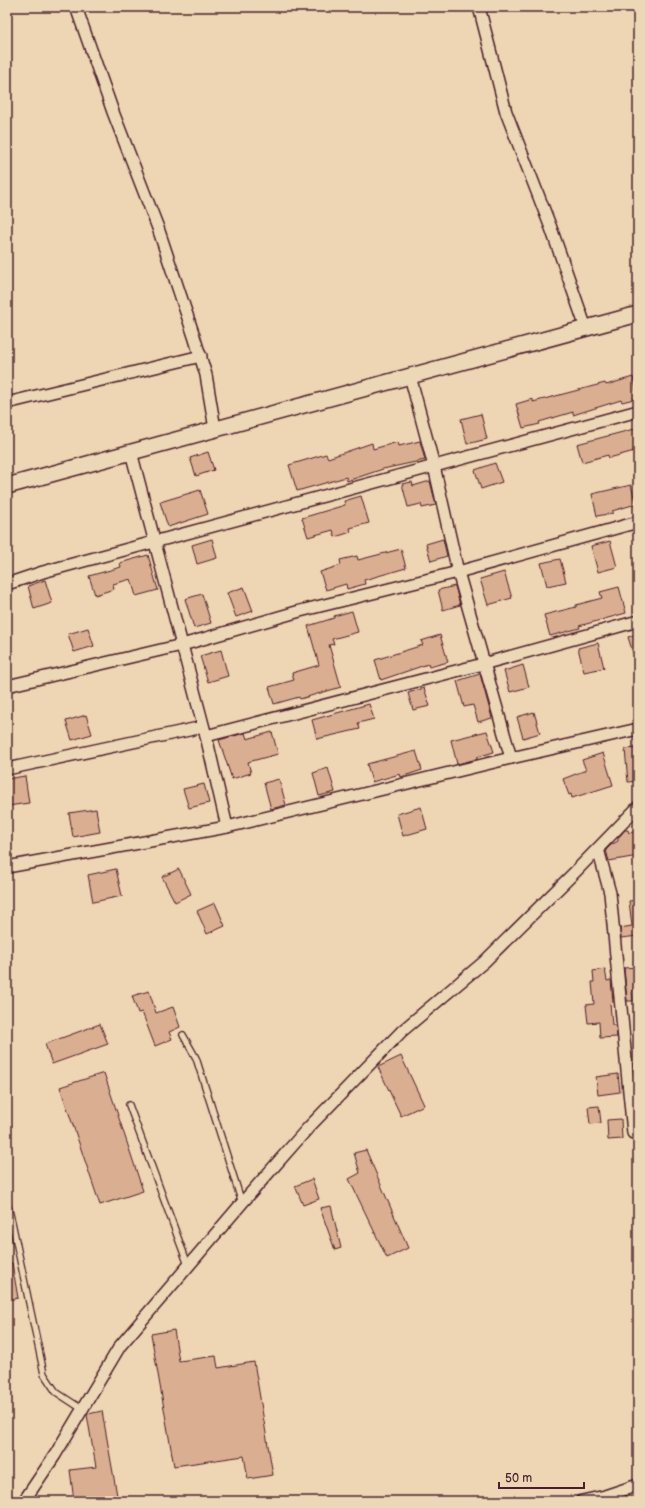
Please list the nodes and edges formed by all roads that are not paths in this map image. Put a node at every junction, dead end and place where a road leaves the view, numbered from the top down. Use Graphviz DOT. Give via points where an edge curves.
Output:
graph roads {
  1 [pos="76,7"];
  2 [pos="479,7"];
  3 [pos="638,314"];
  4 [pos="586,328"];
  5 [pos="201,356"];
  6 [pos="410,376"];
  7 [pos="7,403"];
  8 [pos="638,411"];
  9 [pos="215,429"];
  10 [pos="131,452"];
  11 [pos="434,466"];
  12 [pos="7,486"];
  13 [pos="638,522"];
  14 [pos="155,542"];
  15 [pos="458,572"];
  16 [pos="7,584"];
  17 [pos="638,621"];
  18 [pos="182,645"];
  19 [pos="483,664"];
  20 [pos="7,686"];
  21 [pos="638,729"];
  22 [pos="205,732"];
  23 [pos="511,758"];
  24 [pos="7,769"];
  25 [pos="638,808"];
  26 [pos="227,827"];
  27 [pos="598,849"];
  28 [pos="7,867"];
  29 [pos="182,1035"];
  30 [pos="129,1105"];
  31 [pos="638,1133"];
  32 [pos="7,1202"];
  33 [pos="242,1203"];
  34 [pos="188,1265"];
  35 [pos="82,1409"];
  36 [pos="638,1485"];
  37 [pos="605,1498"];
  38 [pos="24,1501"];
  39 [pos="582,1501"];
  1 -- 5 [label="street" via="158,228"];
  2 -- 4 [label="street" via="506,112"];
  3 -- 4 [label="main road"];
  4 -- 6 [label="main road"];
  5 -- 7 [label="street"];
  5 -- 9 [label="street"];
  6 -- 9 [label="main road"];
  6 -- 11 [label="street"];
  8 -- 11 [label="street"];
  9 -- 10 [label="main road"];
  10 -- 12 [label="main road"];
  10 -- 14 [label="street"];
  11 -- 14 [label="street"];
  11 -- 15 [label="street"];
  13 -- 15 [label="street"];
  14 -- 16 [label="street"];
  14 -- 18 [label="street"];
  15 -- 18 [label="street" via="300,611"];
  15 -- 19 [label="street"];
  17 -- 19 [label="street"];
  18 -- 20 [label="street"];
  18 -- 22 [label="street"];
  19 -- 22 [label="street"];
  19 -- 23 [label="street"];
  21 -- 23 [label="street"];
  22 -- 24 [label="street"];
  22 -- 26 [label="street"];
  23 -- 26 [label="street"];
  25 -- 27 [label="street"];
  26 -- 28 [label="street"];
  27 -- 31 [label="street" via="610,893 633,1133"];
  27 -- 33 [label="street" via="484,962 402,1031 308,1128"];
  29 -- 33 [label="lane" via="196,1058"];
  30 -- 34 [label="lane"];
  32 -- 35 [label="lane" via="44,1374 56,1392"];
  33 -- 34 [label="street"];
  34 -- 35 [label="street" via="120,1346"];
  35 -- 38 [label="street"];
  36 -- 37 [label="street"];
  37 -- 39 [label="street"];
}
